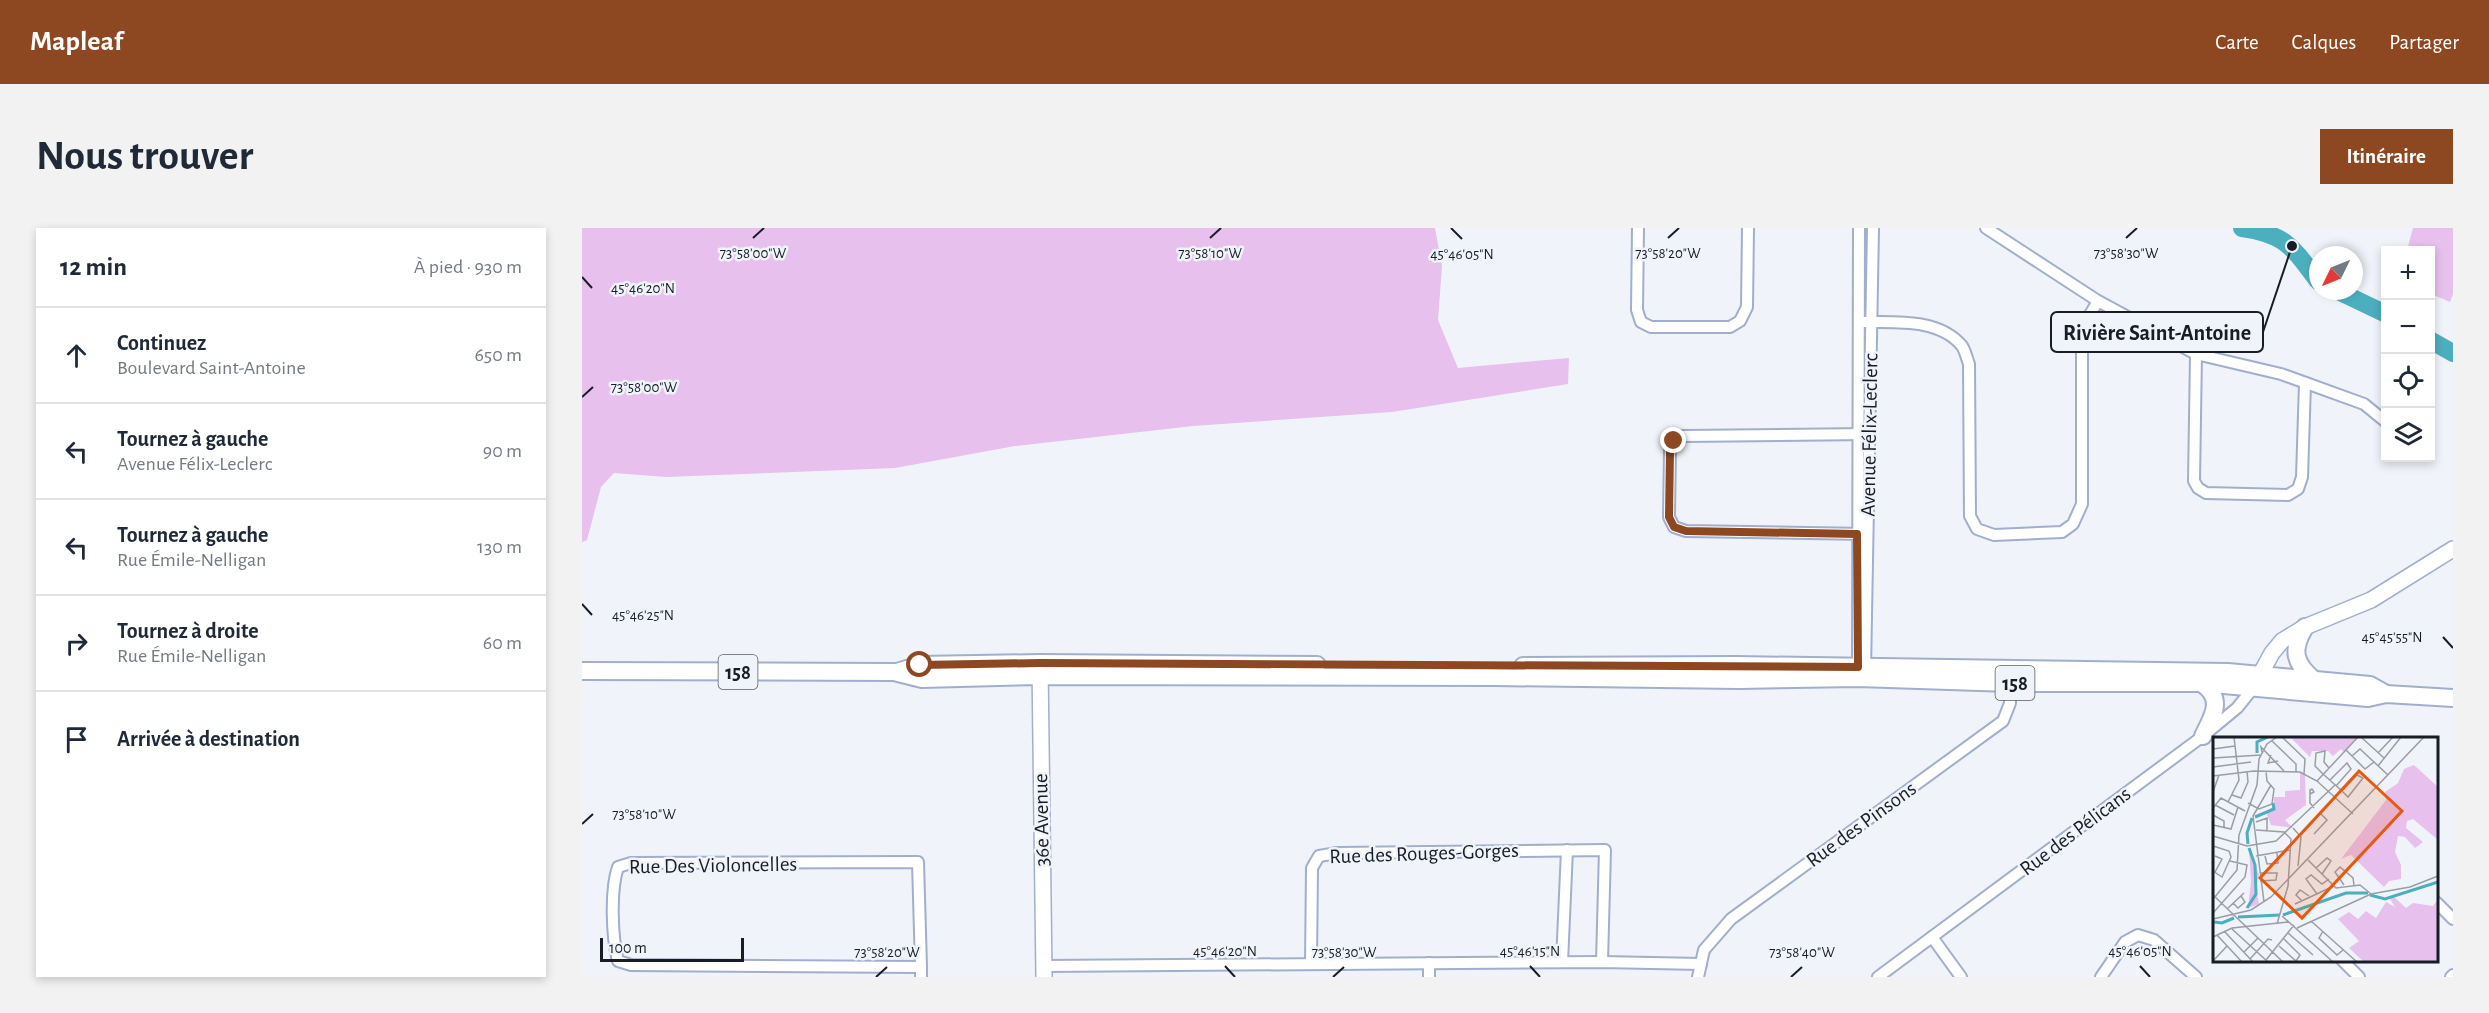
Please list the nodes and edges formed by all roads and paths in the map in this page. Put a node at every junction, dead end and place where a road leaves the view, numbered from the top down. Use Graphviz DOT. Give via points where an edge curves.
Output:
graph roads {
  1 [pos="1638,228"];
  2 [pos="1748,228"];
  3 [pos="1859,228"];
  4 [pos="1873,228"];
  5 [pos="1986,228"];
  6 [pos="2098,301"];
  7 [pos="1865,322"];
  8 [pos="2196,354"];
  9 [pos="2305,383"];
  10 [pos="2381,419"];
  11 [pos="1863,434"];
  12 [pos="1862,534"];
  13 [pos="2453,549"];
  14 [pos="2305,627"];
  15 [pos="1040,670"];
  16 [pos="582,671"];
  17 [pos="1862,673"];
  18 [pos="2010,675"];
  19 [pos="2314,680"];
  20 [pos="2257,681"];
  21 [pos="2201,682"];
  22 [pos="2386,694"];
  23 [pos="2453,698"];
  24 [pos="2203,736"];
  25 [pos="1567,850"];
  26 [pos="2438,904"];
  27 [pos="2453,919"];
  28 [pos="1932,937"];
  29 [pos="1562,962"];
  30 [pos="1602,962"];
  31 [pos="2344,962"];
  32 [pos="1429,963"];
  33 [pos="1311,964"];
  34 [pos="1701,964"];
  35 [pos="921,972"];
  36 [pos="1044,972"];
  37 [pos="1429,977"];
  38 [pos="1698,977"];
  39 [pos="1878,977"];
  40 [pos="1961,977"];
  41 [pos="2101,977"];
  42 [pos="2196,977"];
  43 [pos="2359,977"];
  1 -- 2 [label="street" via="1637,310 1641,322 1651,327 1730,327 1740,321 1747,307"];
  3 -- 7 [label="street, Avenue Félix-Leclerc"];
  4 -- 7 [label="street, Avenue Félix-Leclerc"];
  5 -- 6 [label="street"];
  6 -- 7 [label="street" via="2085,323 2082,344 2082,504 2073,524 2062,532 1994,535 1977,529 1970,516 1969,364 1963,346 1942,331 1920,324"];
  6 -- 8 [label="street"];
  7 -- 11 [label="street, Avenue Félix-Leclerc"];
  8 -- 9 [label="street"];
  8 -- 9 [label="street" via="2194,481 2206,493 2288,495 2298,489 2302,477"];
  9 -- 10 [label="street" via="2364,404"];
  11 -- 12 [label="street, Avenue Félix-Leclerc"];
  11 -- 12 [label="street" via="1683,436 1674,441 1670,450 1669,517 1674,527 1686,531"];
  12 -- 17 [label="street, Avenue Félix-Leclerc"];
  13 -- 14 [label="street" via="2371,600"];
  14 -- 19 [label="main road" via="2296,641 2296,654 2301,669"];
  14 -- 20 [label="street" via="2282,641"];
  15 -- 16 [label="main road, 158" via="920,665 894,672"];
  15 -- 17 [label="main road, 158"];
  15 -- 36 [label="street, 36e Avenue"];
  17 -- 18 [label="main road, 158"];
  18 -- 20 [label="main road, 158" via="2228,672"];
  18 -- 21 [label="main road, 158"];
  18 -- 34 [label="street, Rue des Pinsons" via="2010,703 2003,721 1731,919 1704,950"];
  19 -- 20 [label="main road, 158"];
  19 -- 22 [label="main road, 158" via="2370,685"];
  20 -- 21 [label="main road, 158"];
  20 -- 22 [label="main road, 158" via="2368,698"];
  20 -- 24 [label="street, Rue des Pélicans" via="2237,708"];
  21 -- 24 [label="main road" via="2211,689 2215,699 2214,713"];
  22 -- 23 [label="main road, 158"];
  24 -- 28 [label="street, Rue des Pélicans"];
  25 -- 29 [label="street"];
  25 -- 30 [label="street, Rue des Rouges-Gorges" via="1605,850"];
  25 -- 33 [label="street, Rue des Rouges-Gorges" via="1319,856 1312,868"];
  26 -- 27 [label="street"];
  28 -- 39 [label="street, Rue des Pélicans"];
  28 -- 40 [label="street"];
  29 -- 30 [label="street"];
  29 -- 32 [label="street"];
  30 -- 34 [label="street"];
  31 -- 43 [label="street"];
  32 -- 33 [label="street"];
  32 -- 37 [label="street"];
  33 -- 36 [label="street"];
  34 -- 38 [label="street, Rue des Pinsons"];
  35 -- 35 [label="street, Rue Des Violoncelles" via="918,862 631,863 618,867 614,879 614,948 618,961 631,965"];
  41 -- 42 [label="street" via="2125,942 2138,935 2154,940"];
}
